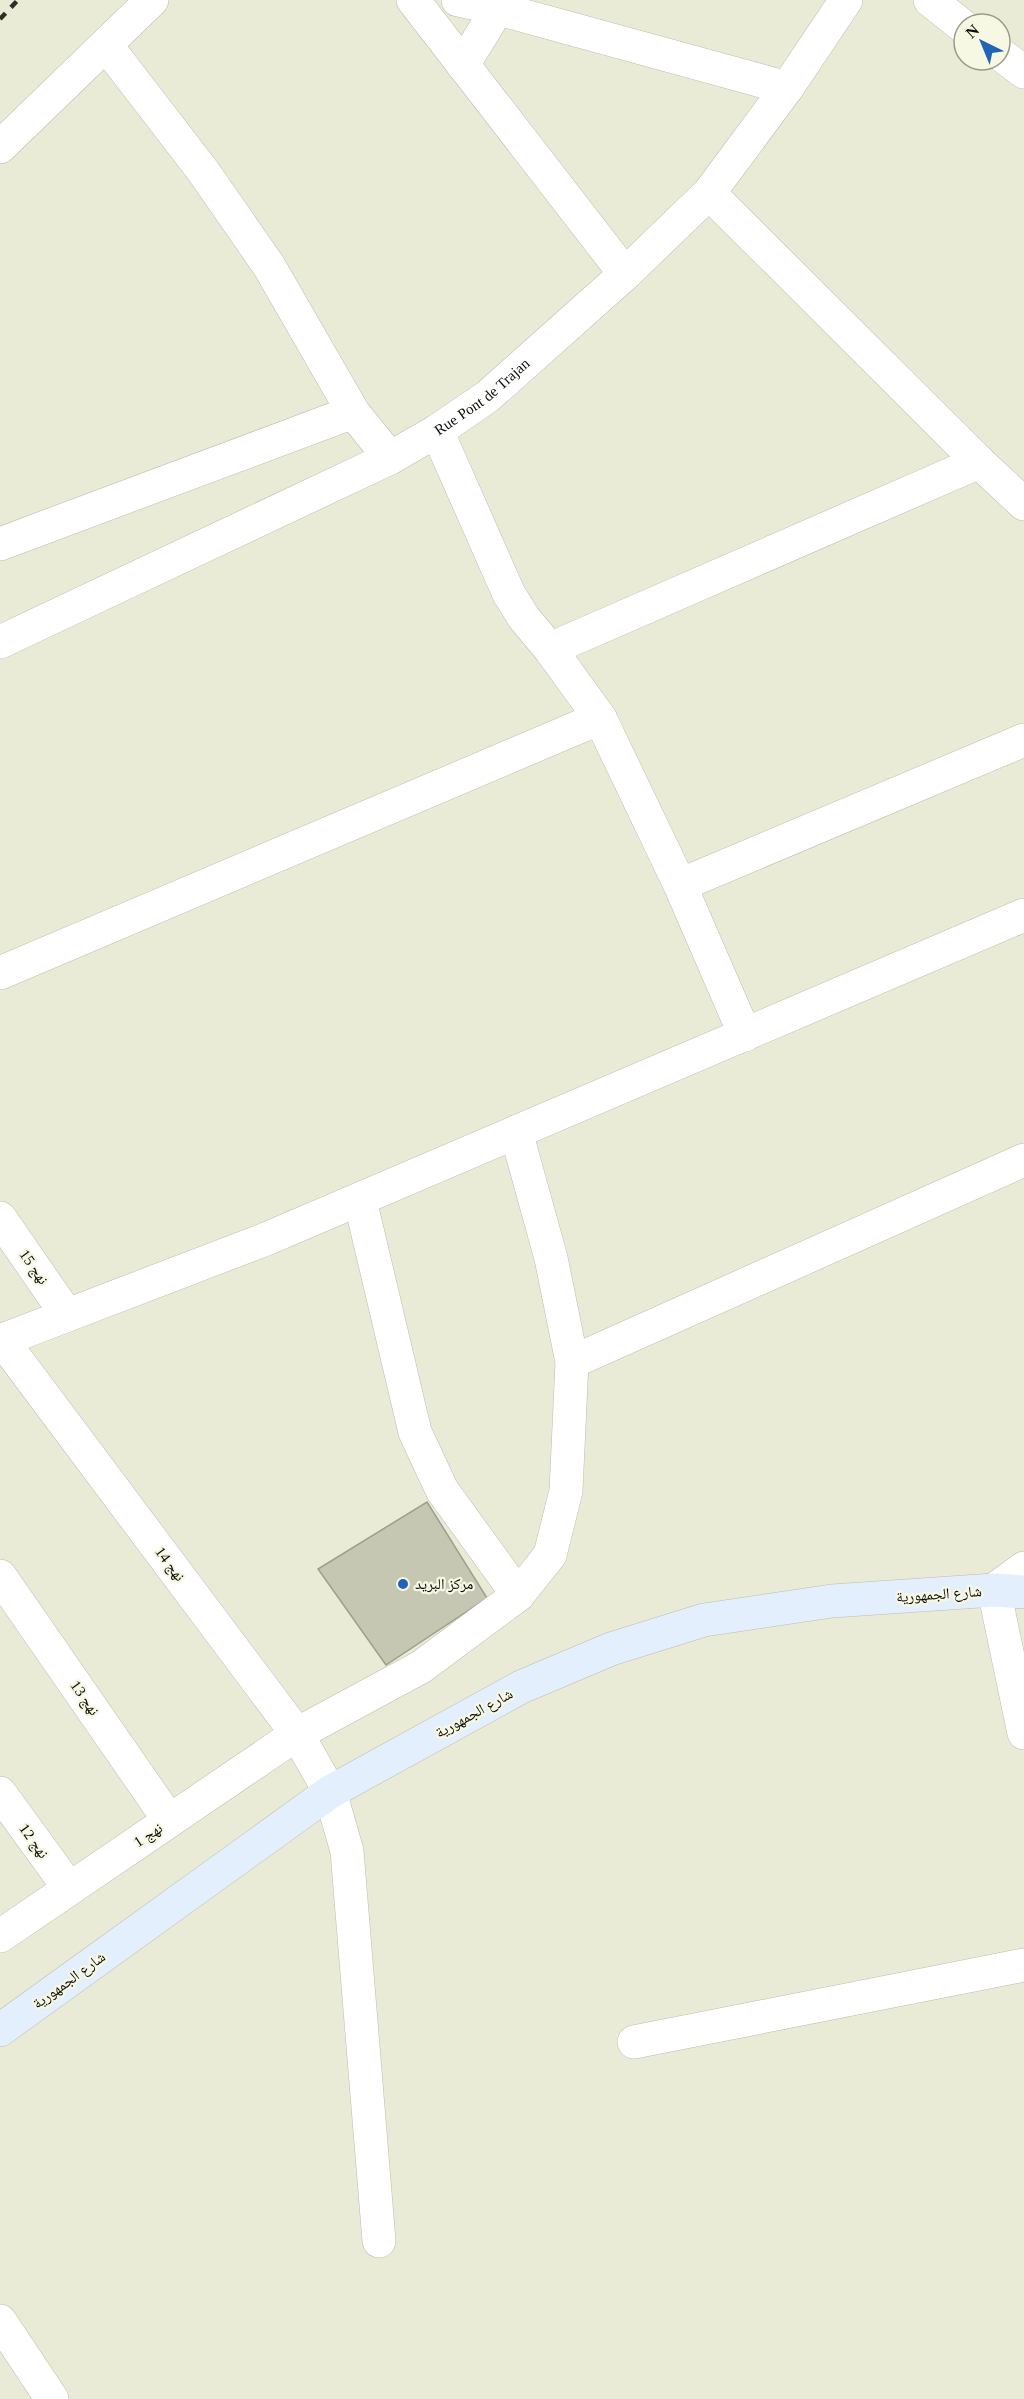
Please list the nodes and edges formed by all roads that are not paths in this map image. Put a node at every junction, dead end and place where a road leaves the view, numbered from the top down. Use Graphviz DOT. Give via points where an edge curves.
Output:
graph roads {
  1 [pos="152,0"];
  2 [pos="413,0"];
  3 [pos="458,0"];
  4 [pos="846,0"];
  5 [pos="930,0"];
  6 [pos="501,4"];
  7 [pos="952,17"];
  8 [pos="106,45"];
  9 [pos="463,65"];
  10 [pos="787,88"];
  11 [pos="0,147"];
  12 [pos="709,192"];
  13 [pos="625,274"];
  14 [pos="353,412"];
  15 [pos="437,431"];
  16 [pos="390,458"];
  17 [pos="979,462"];
  18 [pos="1024,504"];
  19 [pos="0,544"];
  20 [pos="0,642"];
  21 [pos="550,649"];
  22 [pos="600,718"];
  23 [pos="1024,740"];
  24 [pos="680,885"];
  25 [pos="1024,915"];
  26 [pos="0,973"];
  27 [pos="745,1035"];
  28 [pos="516,1132"];
  29 [pos="1024,1160"];
  30 [pos="360,1200"];
  31 [pos="0,1218"];
  32 [pos="67,1315"];
  33 [pos="4,1351"];
  34 [pos="572,1362"];
  35 [pos="1024,1568"];
  36 [pos="0,1576"];
  37 [pos="1009,1591"];
  38 [pos="518,1595"];
  39 [pos="1024,1733"];
  40 [pos="297,1734"];
  41 [pos="330,1792"];
  42 [pos="0,1793"];
  43 [pos="170,1821"];
  44 [pos="69,1888"];
  45 [pos="0,1936"];
  46 [pos="1024,1965"];
  47 [pos="0,2030"];
  48 [pos="634,2042"];
  49 [pos="379,2241"];
  50 [pos="0,2321"];
  51 [pos="52,2399"];
  1 -- 8 [label="street"];
  2 -- 9 [label="street"];
  3 -- 6 [label="street"];
  4 -- 10 [label="street, Rue Pont de Trajan"];
  5 -- 7 [label="street"];
  6 -- 9 [label="street"];
  6 -- 10 [label="street"];
  8 -- 11 [label="street"];
  8 -- 14 [label="street" via="203,171 269,266"];
  9 -- 13 [label="street"];
  10 -- 12 [label="street, Rue Pont de Trajan"];
  12 -- 13 [label="street, Rue Pont de Trajan"];
  12 -- 17 [label="street"];
  13 -- 15 [label="street, Rue Pont de Trajan" via="488,397"];
  14 -- 16 [label="street"];
  14 -- 19 [label="street"];
  15 -- 16 [label="street, Rue Pont de Trajan"];
  15 -- 21 [label="street" via="509,594"];
  16 -- 20 [label="street, Rue Pont de Trajan"];
  17 -- 18 [label="street"];
  17 -- 21 [label="street"];
  21 -- 22 [label="street"];
  22 -- 24 [label="street"];
  22 -- 26 [label="street"];
  23 -- 24 [label="street"];
  24 -- 27 [label="street"];
  25 -- 27 [label="street"];
  27 -- 28 [label="street"];
  28 -- 30 [label="street"];
  28 -- 34 [label="street, نهج 1" via="551,1258"];
  29 -- 34 [label="street"];
  30 -- 32 [label="street"];
  30 -- 38 [label="street" via="415,1432 442,1490"];
  31 -- 32 [label="street, نهج 15"];
  32 -- 33 [label="street"];
  33 -- 40 [label="street, نهج 14"];
  34 -- 38 [label="street, نهج 1" via="566,1491 550,1555"];
  35 -- 37 [label="street"];
  36 -- 43 [label="street, نهج 13"];
  37 -- 39 [label="street"];
  37 -- 41 [label="main road, شارع الجمهورية" via="832,1601 704,1620 612,1649 521,1686"];
  38 -- 40 [label="street, نهج 1" via="421,1667"];
  40 -- 41 [label="street, نهج 14"];
  40 -- 43 [label="street, نهج 1"];
  41 -- 47 [label="main road, شارع الجمهورية"];
  41 -- 49 [label="street, نهج 14" via="347,1851"];
  42 -- 44 [label="street, نهج 12"];
  43 -- 44 [label="street, نهج 1"];
  44 -- 45 [label="street, نهج 1"];
  46 -- 48 [label="street"];
  50 -- 51 [label="street"];
}
